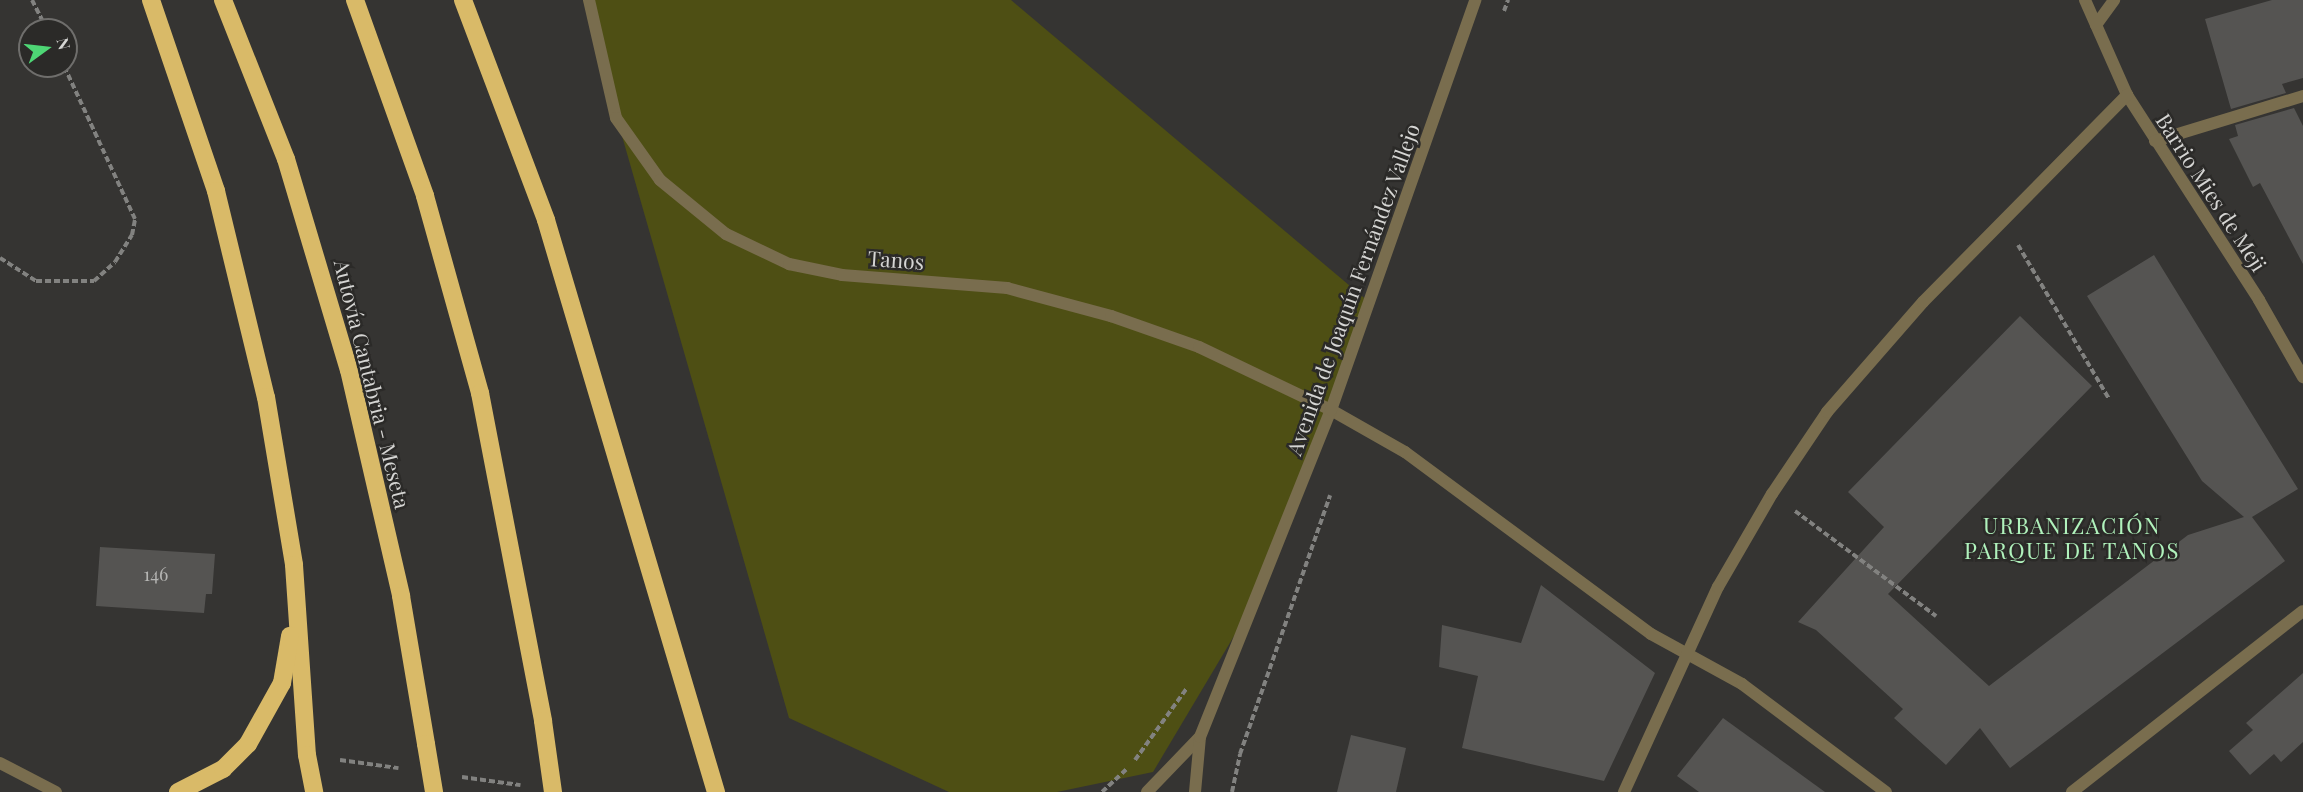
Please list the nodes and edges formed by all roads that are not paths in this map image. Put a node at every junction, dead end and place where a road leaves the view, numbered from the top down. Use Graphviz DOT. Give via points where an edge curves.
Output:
graph roads {
  1 [pos="151,0"];
  2 [pos="223,0"];
  3 [pos="354,0"];
  4 [pos="463,0"];
  5 [pos="589,0"];
  6 [pos="1476,0"];
  7 [pos="2085,0"];
  8 [pos="2114,0"];
  9 [pos="2096,25"];
  10 [pos="2127,95"];
  11 [pos="2303,96"];
  12 [pos="2155,141"];
  13 [pos="2303,377"];
  14 [pos="1331,410"];
  15 [pos="294,565"];
  16 [pos="2303,611"];
  17 [pos="1688,654"];
  18 [pos="1200,737"];
  19 [pos="0,763"];
  20 [pos="56,792"];
  21 [pos="178,792"];
  22 [pos="314,792"];
  23 [pos="434,792"];
  24 [pos="553,792"];
  25 [pos="716,792"];
  26 [pos="1147,792"];
  27 [pos="1196,792"];
  28 [pos="1624,792"];
  29 [pos="1886,792"];
  30 [pos="2072,792"];
  1 -- 15 [label="highway" via="193,118 244,298"];
  2 -- 23 [label="highway, Autovía Cantabria - Meseta, bridge" via="286,159 349,370 399,585"];
  3 -- 24 [label="highway, bridge" via="425,196 480,393"];
  4 -- 25 [label="highway" via="546,220"];
  5 -- 14 [label="street, Tanos" via="616,118 660,180 726,234 789,264 842,275 1007,288 1111,316 1199,347"];
  6 -- 14 [label="street, Avenida de Joaquín Fernández Vallejo"];
  7 -- 9 [label="street, Barrio Mies de Meji"];
  8 -- 9 [label="street"];
  9 -- 10 [label="street, Barrio Mies de Meji"];
  10 -- 12 [label="street, Barrio Mies de Meji"];
  10 -- 17 [label="street" via="1874,356 1827,412 1772,494"];
  11 -- 12 [label="street"];
  12 -- 13 [label="street, Barrio Mies de Meji" via="2259,300"];
  14 -- 17 [label="street, Tanos" via="1405,452 1651,634"];
  14 -- 18 [label="street, Avenida de Joaquín Fernández Vallejo"];
  15 -- 21 [label="highway" via="288,657 271,708 248,744 223,769"];
  15 -- 22 [label="highway" via="307,755"];
  16 -- 30 [label="street"];
  17 -- 28 [label="street"];
  17 -- 29 [label="street" via="1742,684"];
  18 -- 26 [label="street"];
  18 -- 27 [label="street"];
  19 -- 20 [label="street"];
}
